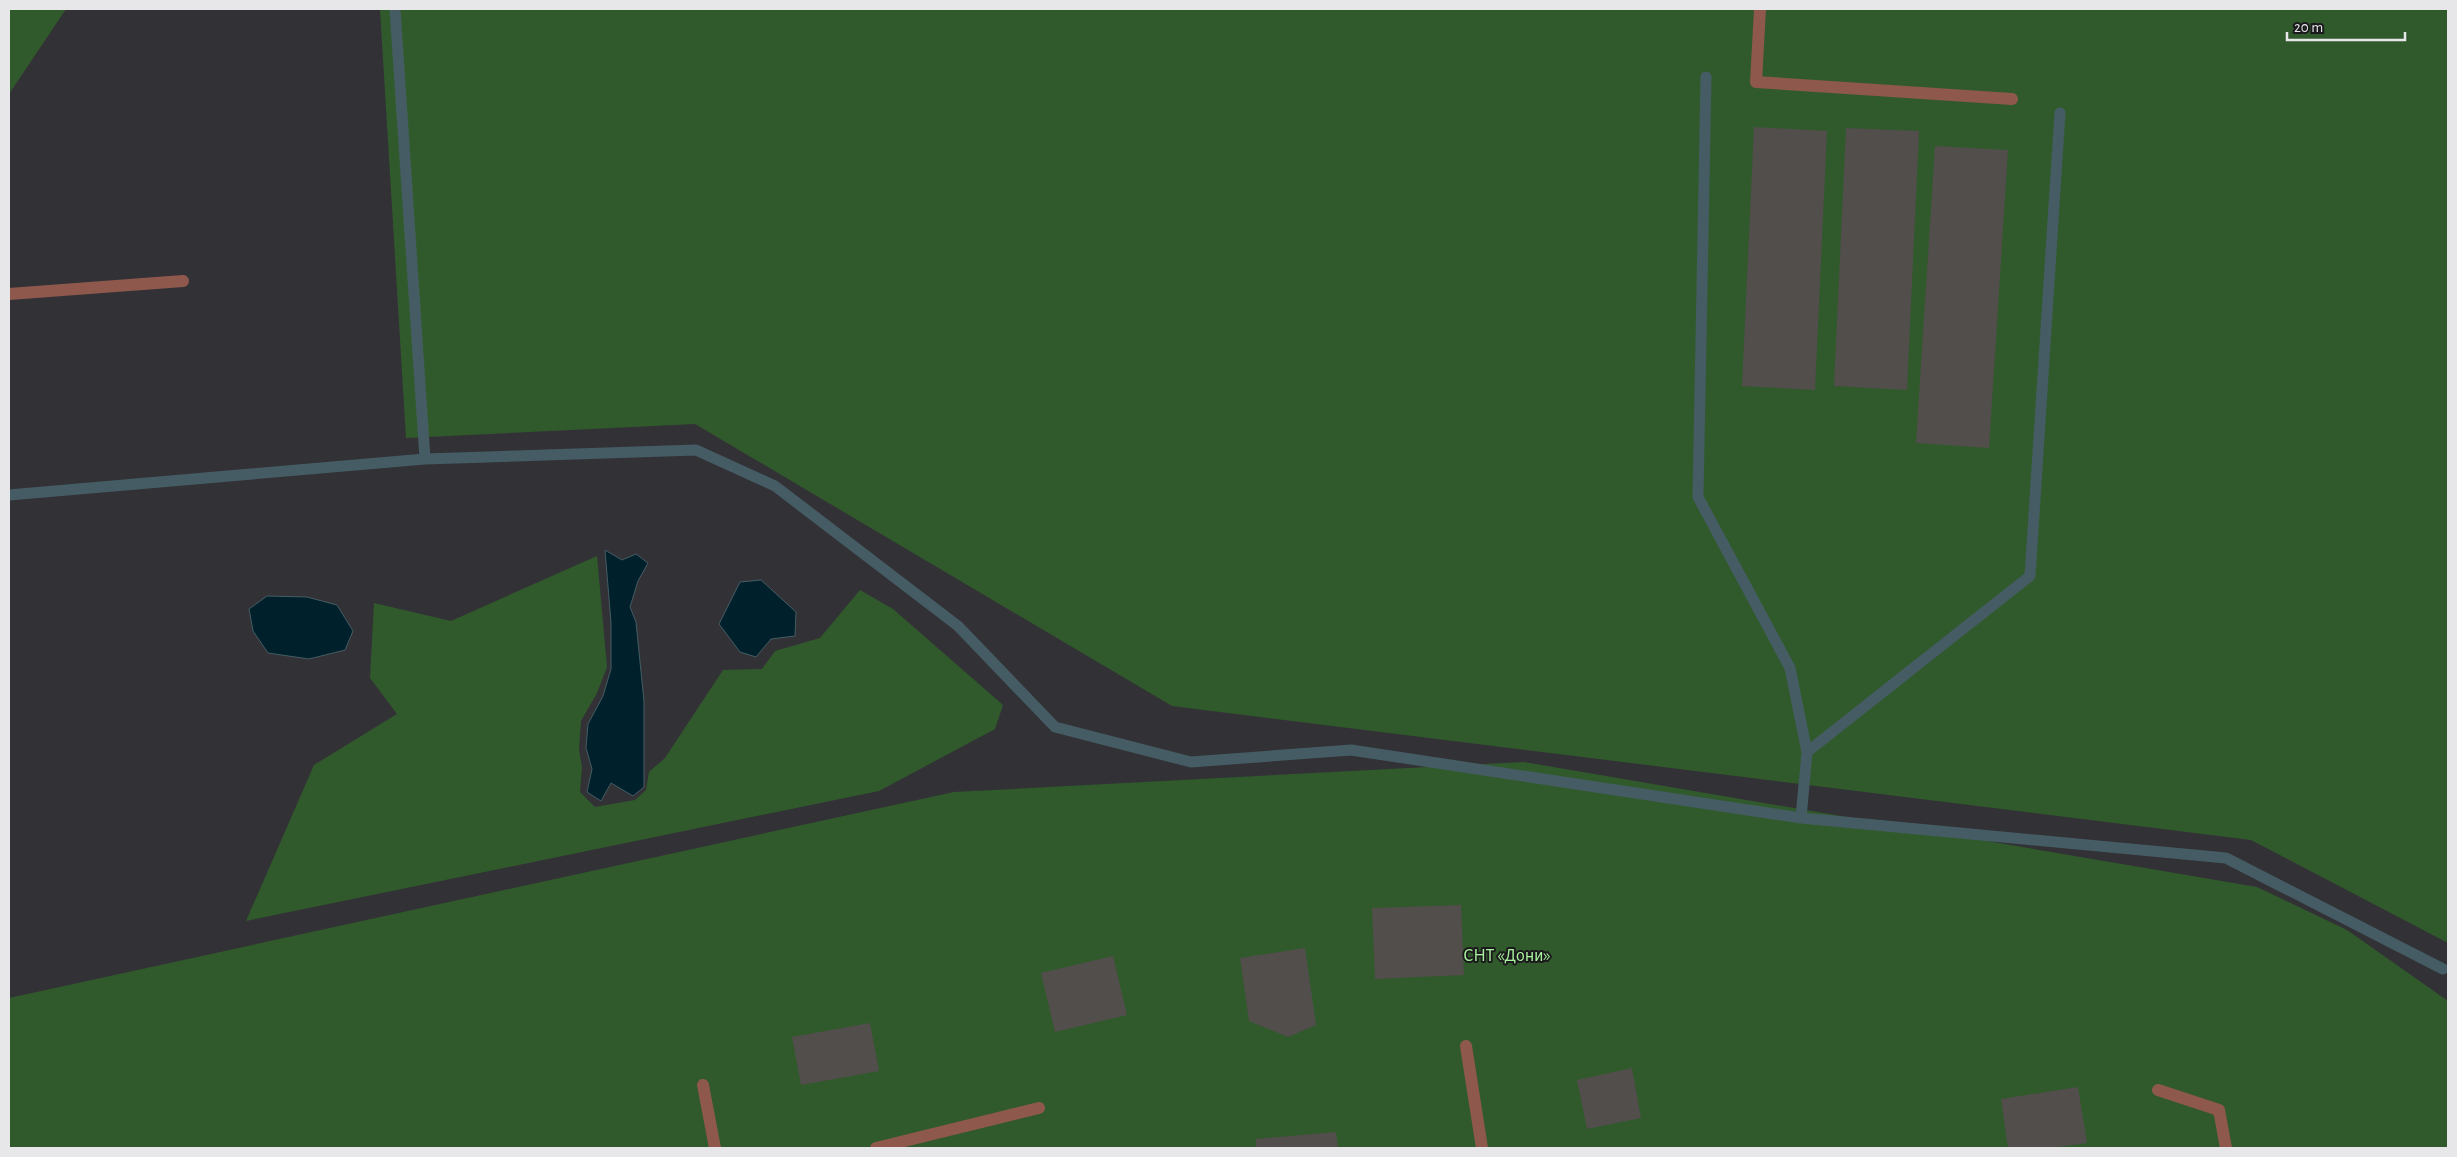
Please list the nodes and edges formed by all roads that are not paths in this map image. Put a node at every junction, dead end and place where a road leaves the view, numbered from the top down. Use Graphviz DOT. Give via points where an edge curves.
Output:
graph roads {
  1 [pos="1760,9"];
  2 [pos="2012,99"];
  3 [pos="183,281"];
  4 [pos="9,294"];
  5 [pos="1466,1046"];
  6 [pos="703,1085"];
  7 [pos="2158,1090"];
  8 [pos="1039,1108"];
  9 [pos="715,1148"];
  10 [pos="876,1148"];
  11 [pos="1482,1148"];
  12 [pos="2226,1148"];
  1 -- 2 [label="lane" via="1756,82"];
  3 -- 4 [label="lane"];
  5 -- 11 [label="lane"];
  6 -- 9 [label="lane"];
  7 -- 12 [label="lane" via="2219,1110"];
  8 -- 10 [label="lane"];
}
